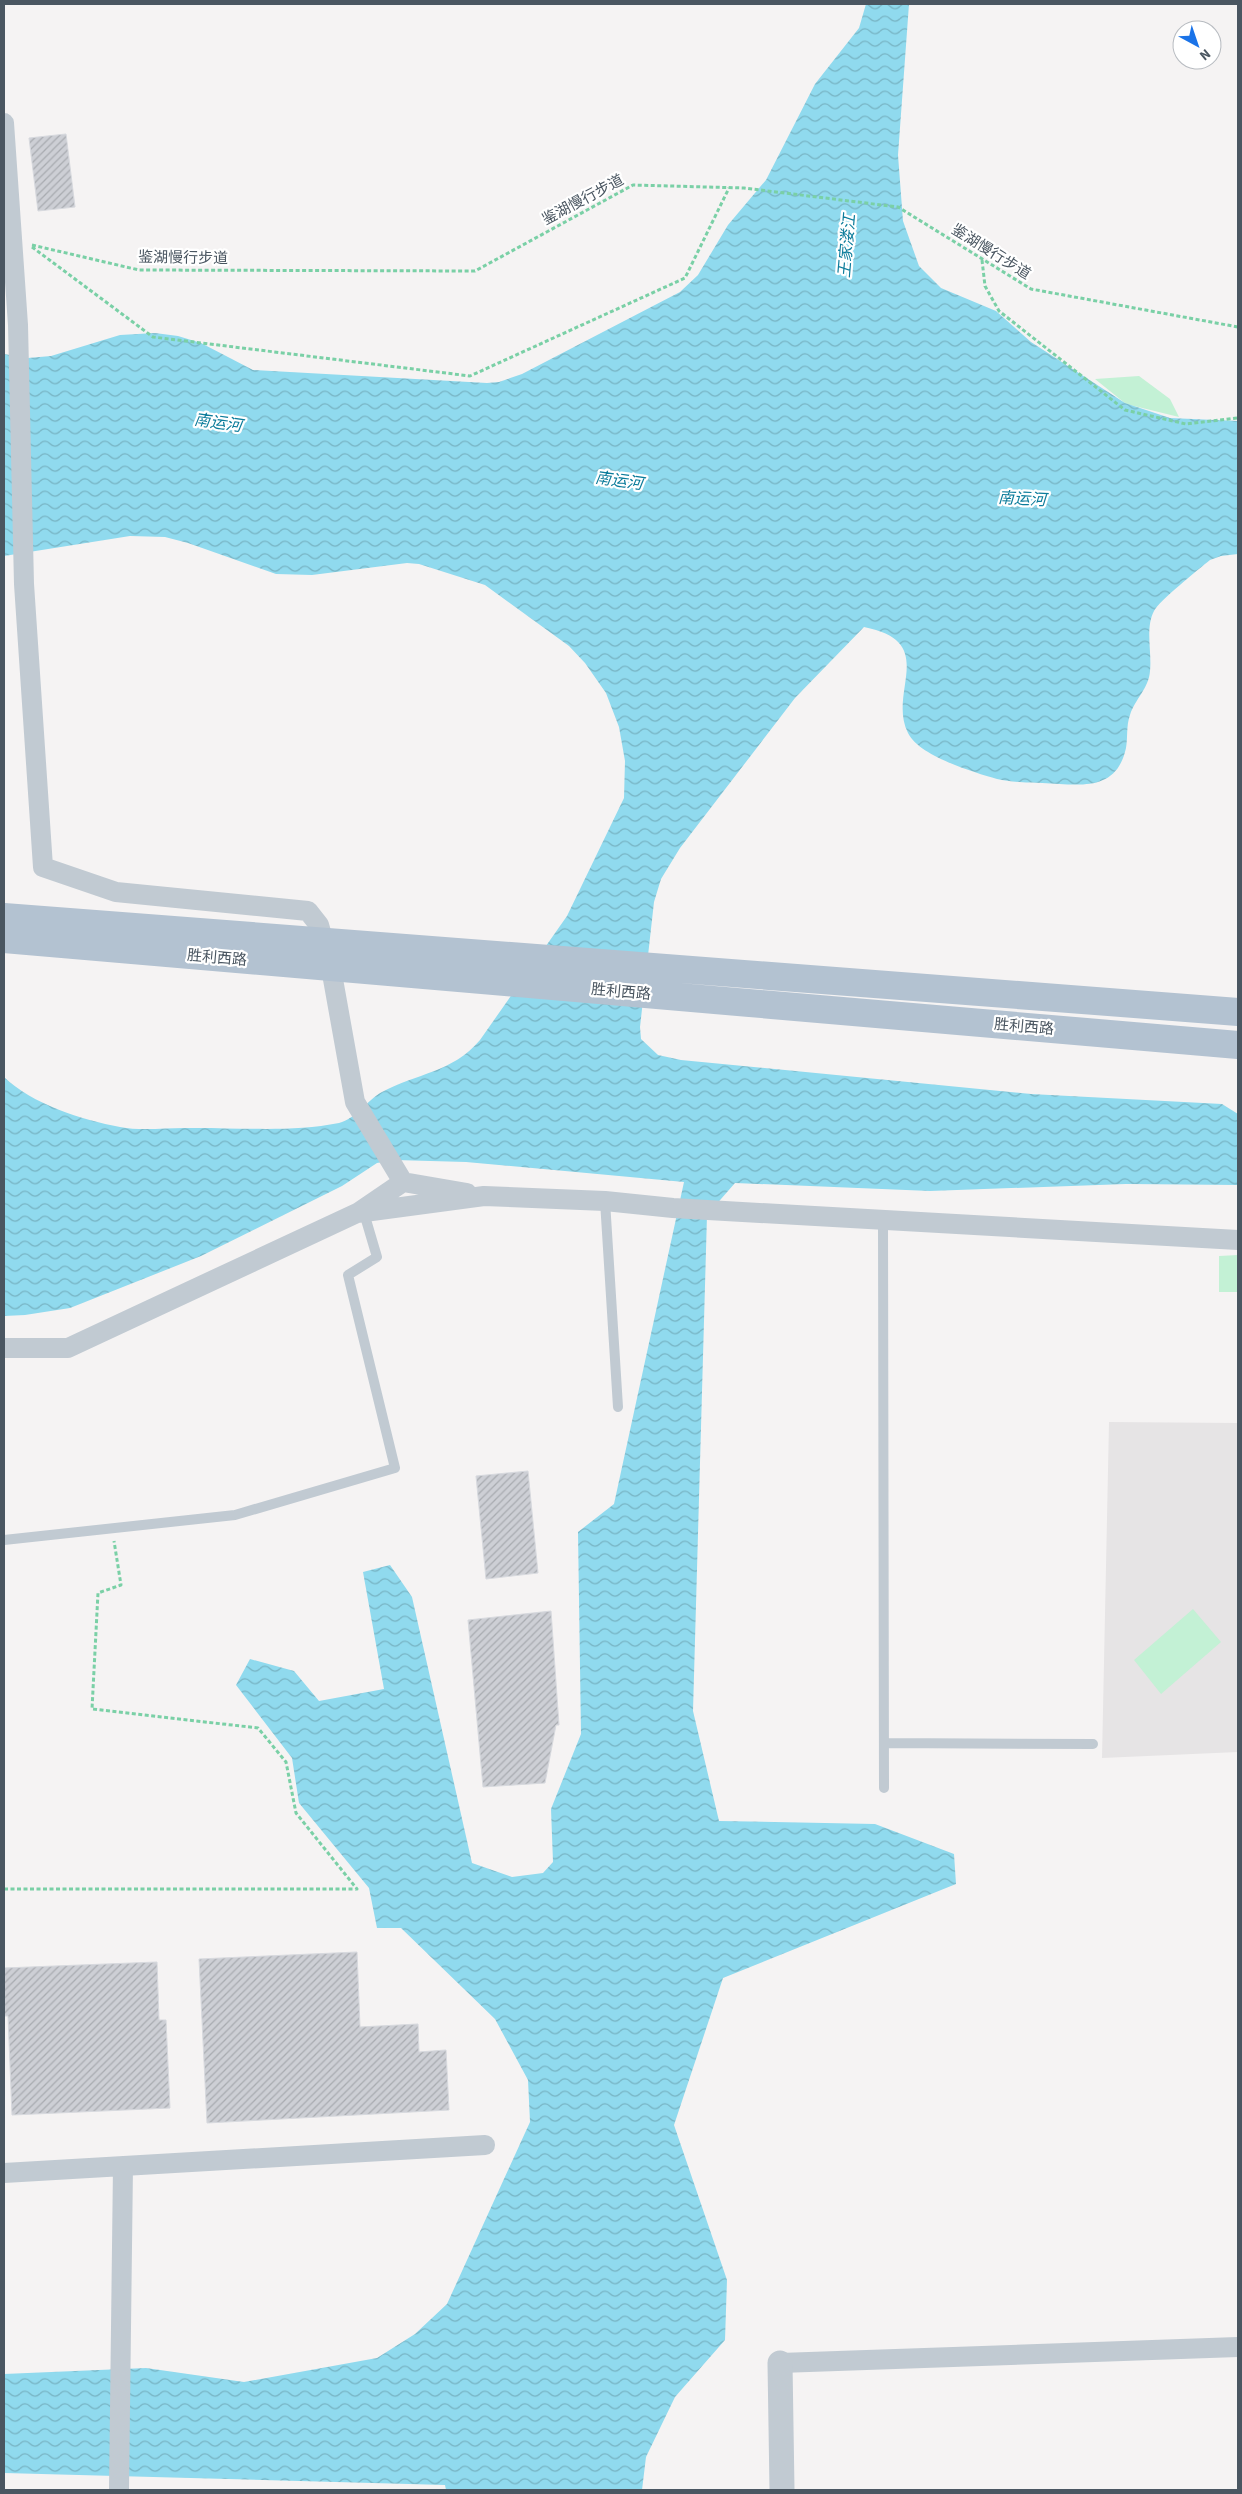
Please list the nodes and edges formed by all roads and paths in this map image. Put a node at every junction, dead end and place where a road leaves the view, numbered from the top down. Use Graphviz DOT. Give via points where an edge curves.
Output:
graph roads {
  1 [pos="4,123"];
  2 [pos="729,188"];
  3 [pos="982,259"];
  4 [pos="1238,327"];
  5 [pos="1238,418"];
  6 [pos="4,917"];
  7 [pos="4,938"];
  8 [pos="323,942"];
  9 [pos="331,968"];
  10 [pos="1238,1012"];
  11 [pos="1238,1045"];
  12 [pos="399,1176"];
  13 [pos="484,1196"];
  14 [pos="605,1201"];
  15 [pos="361,1213"];
  16 [pos="883,1220"];
  17 [pos="1238,1240"];
  18 [pos="4,1348"];
  19 [pos="618,1408"];
  20 [pos="112,1528"];
  21 [pos="4,1540"];
  22 [pos="884,1744"];
  23 [pos="1094,1744"];
  24 [pos="884,1788"];
  25 [pos="4,1889"];
  26 [pos="485,2145"];
  27 [pos="122,2166"];
  28 [pos="4,2173"];
  29 [pos="1238,2347"];
  30 [pos="780,2363"];
  31 [pos="119,2490"];
  32 [pos="782,2490"];
  1 -- 8 [label="street" via="18,325 24,584 43,867 116,892 308,911 319,925"];
  2 -- 2 [label="path, 鉴湖慢行步道" via="685,278 470,376 154,337 28,244 138,270 475,271 633,186"];
  2 -- 3 [label="path, 鉴湖慢行步道" via="898,208"];
  3 -- 4 [label="path, 鉴湖慢行步道" via="1030,290"];
  3 -- 5 [label="path" via="985,286 998,311 1125,410 1186,424"];
  6 -- 8 [label="main road, 胜利西路"];
  7 -- 9 [label="main road, 胜利西路"];
  8 -- 9 [label="street"];
  8 -- 10 [label="main road, 胜利西路"];
  9 -- 11 [label="main road, 胜利西路"];
  9 -- 12 [label="street" via="355,1102"];
  12 -- 13 [label="street"];
  12 -- 15 [label="street"];
  13 -- 14 [label="street"];
  13 -- 15 [label="street"];
  14 -- 16 [label="street"];
  14 -- 19 [label="lane"];
  15 -- 18 [label="street" via="68,1348"];
  15 -- 20 [label="lane" via="377,1257 348,1275 395,1468 235,1515"];
  16 -- 17 [label="street"];
  16 -- 22 [label="lane"];
  20 -- 21 [label="lane"];
  20 -- 25 [label="path" via="121,1586 98,1593 92,1709 258,1728 286,1762 296,1813 357,1889"];
  22 -- 23 [label="lane"];
  22 -- 24 [label="lane"];
  26 -- 27 [label="street"];
  27 -- 28 [label="street"];
  27 -- 31 [label="street"];
  29 -- 30 [label="street"];
  30 -- 32 [label="street"];
}
